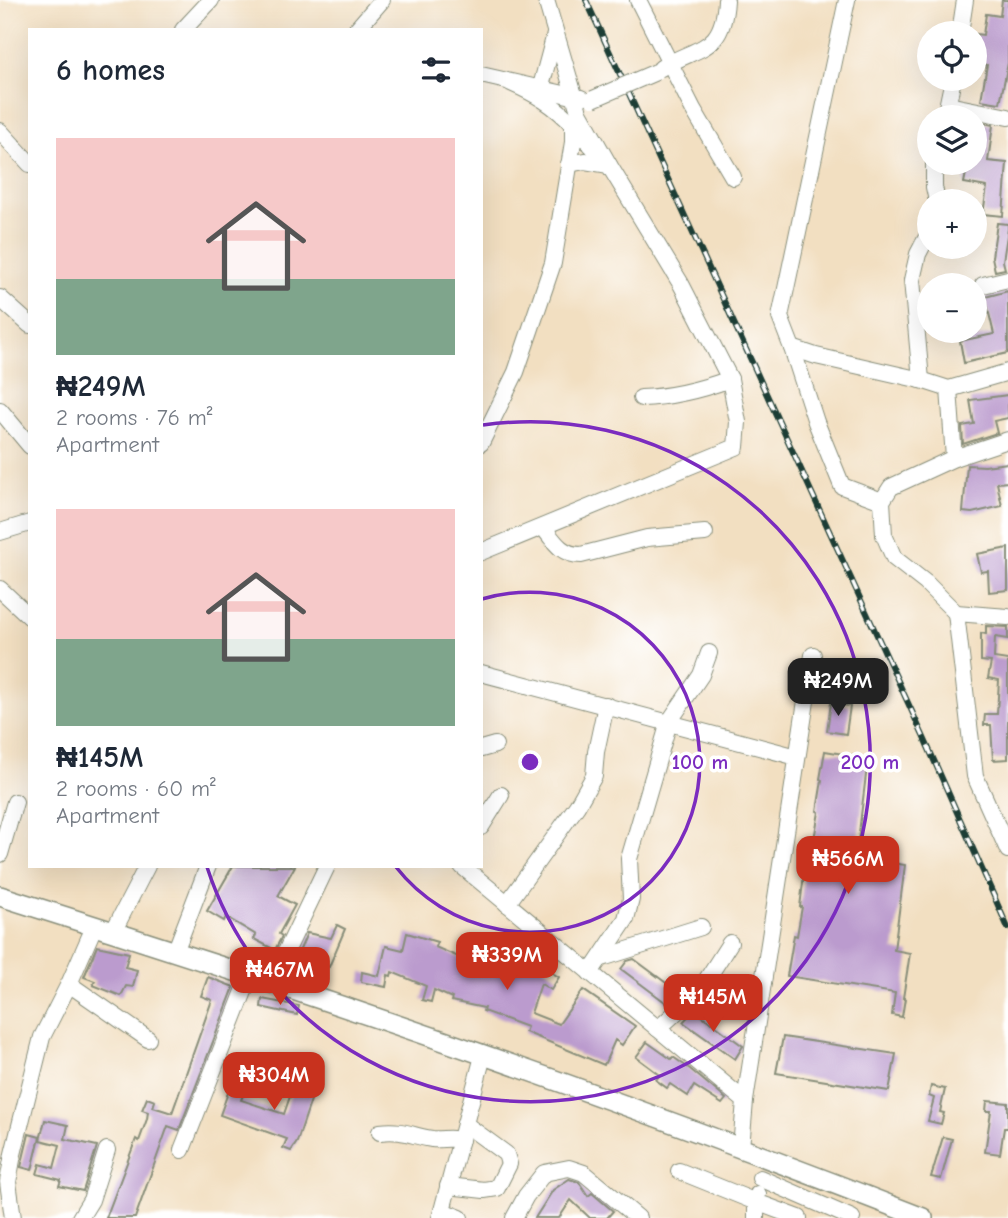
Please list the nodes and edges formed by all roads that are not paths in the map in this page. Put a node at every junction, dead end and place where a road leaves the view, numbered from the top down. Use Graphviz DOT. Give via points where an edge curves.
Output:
graph roads {
  1 [pos="211,0"];
  2 [pos="382,0"];
  3 [pos="545,0"];
  4 [pos="638,0"];
  5 [pos="726,0"];
  6 [pos="847,0"];
  7 [pos="965,0"];
  8 [pos="962,21"];
  9 [pos="185,28"];
  10 [pos="358,28"];
  11 [pos="555,32"];
  12 [pos="663,67"];
  13 [pos="483,76"];
  14 [pos="512,83"];
  15 [pos="540,90"];
  16 [pos="574,97"];
  17 [pos="987,115"];
  18 [pos="1008,117"];
  19 [pos="573,125"];
  20 [pos="0,131"];
  21 [pos="28,162"];
  22 [pos="569,164"];
  23 [pos="609,164"];
  24 [pos="733,177"];
  25 [pos="917,258"];
  26 [pos="1008,279"];
  27 [pos="987,284"];
  28 [pos="0,298"];
  29 [pos="28,323"];
  30 [pos="792,348"];
  31 [pos="1008,372"];
  32 [pos="730,379"];
  33 [pos="921,380"];
  34 [pos="948,389"];
  35 [pos="640,398"];
  36 [pos="0,410"];
  37 [pos="483,439"];
  38 [pos="1008,440"];
  39 [pos="28,444"];
  40 [pos="954,457"];
  41 [pos="882,501"];
  42 [pos="28,524"];
  43 [pos="543,527"];
  44 [pos="0,532"];
  45 [pos="705,533"];
  46 [pos="483,551"];
  47 [pos="0,589"];
  48 [pos="956,613"];
  49 [pos="28,615"];
  50 [pos="1008,617"];
  51 [pos="709,653"];
  52 [pos="813,655"];
  53 [pos="483,674"];
  54 [pos="606,705"];
  55 [pos="669,722"];
  56 [pos="797,757"];
  57 [pos="501,795"];
  58 [pos="15,802"];
  59 [pos="483,824"];
  60 [pos="1008,850"];
  61 [pos="0,854"];
  62 [pos="146,868"];
  63 [pos="207,868"];
  64 [pos="326,868"];
  65 [pos="463,868"];
  66 [pos="0,896"];
  67 [pos="507,904"];
  68 [pos="701,927"];
  69 [pos="103,930"];
  70 [pos="730,943"];
  71 [pos="174,952"];
  72 [pos="603,958"];
  73 [pos="590,973"];
  74 [pos="250,976"];
  75 [pos="271,983"];
  76 [pos="69,984"];
  77 [pos="658,1029"];
  78 [pos="148,1039"];
  79 [pos="483,1056"];
  80 [pos="745,1101"];
  81 [pos="380,1132"];
  82 [pos="463,1132"];
  83 [pos="741,1149"];
  84 [pos="107,1150"];
  85 [pos="182,1150"];
  86 [pos="770,1159"];
  87 [pos="679,1171"];
  88 [pos="760,1178"];
  89 [pos="448,1186"];
  90 [pos="756,1210"];
  91 [pos="441,1215"];
  92 [pos="13,1218"];
  93 [pos="80,1218"];
  94 [pos="460,1218"];
  95 [pos="514,1218"];
  96 [pos="638,1218"];
  97 [pos="799,1218"];
  98 [pos="852,1218"];
  99 [pos="923,1218"];
  1 -- 9 [label="street"];
  2 -- 10 [label="street"];
  3 -- 11 [label="street"];
  4 -- 12 [label="street"];
  5 -- 12 [label="street" via="722,30 713,42"];
  6 -- 30 [label="street" via="780,317"];
  7 -- 8 [label="street"];
  11 -- 15 [label="street"];
  11 -- 16 [label="street"];
  12 -- 16 [label="street, bridge" via="593,99"];
  12 -- 24 [label="street"];
  13 -- 14 [label="street"];
  14 -- 15 [label="street"];
  14 -- 19 [label="street" via="560,110"];
  15 -- 16 [label="street"];
  16 -- 23 [label="street"];
  17 -- 18 [label="street"];
  19 -- 22 [label="street"];
  19 -- 23 [label="street"];
  20 -- 21 [label="street"];
  22 -- 23 [label="street"];
  22 -- 37 [label="street" via="553,263 516,372"];
  23 -- 32 [label="street" via="681,284"];
  25 -- 33 [label="street" via="912,280"];
  26 -- 27 [label="street"];
  28 -- 29 [label="street"];
  30 -- 33 [label="street"];
  30 -- 41 [label="street" via="842,486"];
  31 -- 34 [label="street"];
  32 -- 35 [label="street" via="670,397"];
  32 -- 43 [label="street" via="738,422 736,447"];
  33 -- 34 [label="street"];
  34 -- 40 [label="street"];
  36 -- 39 [label="street"];
  38 -- 40 [label="street"];
  40 -- 41 [label="street" via="891,487"];
  41 -- 48 [label="street" via="884,535 894,558"];
  42 -- 44 [label="street"];
  43 -- 45 [label="street" via="570,555 647,538"];
  43 -- 46 [label="street"];
  47 -- 49 [label="street"];
  48 -- 50 [label="street"];
  48 -- 60 [label="street" via="975,776"];
  51 -- 55 [label="street" via="701,675"];
  52 -- 56 [label="street"];
  53 -- 54 [label="street"];
  54 -- 55 [label="street"];
  54 -- 67 [label="street" via="594,776"];
  55 -- 56 [label="street"];
  55 -- 72 [label="street" via="629,859 631,899 626,919"];
  56 -- 80 [label="street"];
  57 -- 59 [label="street"];
  58 -- 61 [label="street"];
  62 -- 69 [label="street"];
  63 -- 71 [label="street"];
  64 -- 75 [label="street"];
  65 -- 67 [label="street"];
  66 -- 69 [label="main road"];
  67 -- 73 [label="street"];
  68 -- 72 [label="street"];
  69 -- 71 [label="main road"];
  69 -- 76 [label="street"];
  70 -- 77 [label="street" via="700,990"];
  71 -- 74 [label="main road"];
  72 -- 73 [label="street"];
  73 -- 77 [label="street"];
  74 -- 75 [label="main road"];
  74 -- 85 [label="street"];
  75 -- 79 [label="main road"];
  76 -- 78 [label="street"];
  76 -- 92 [label="street" via="42,1037 16,1140 8,1182"];
  77 -- 80 [label="street"];
  79 -- 82 [label="street"];
  79 -- 83 [label="main road"];
  80 -- 83 [label="street"];
  81 -- 82 [label="street" via="397,1130 429,1139"];
  82 -- 89 [label="street"];
  82 -- 89 [label="street" via="506,1154 509,1164 497,1188"];
  83 -- 86 [label="main road"];
  84 -- 93 [label="street" via="91,1200"];
  86 -- 88 [label="street"];
  86 -- 99 [label="main road"];
  87 -- 90 [label="street"];
  88 -- 90 [label="street"];
  88 -- 98 [label="street"];
  89 -- 91 [label="street"];
  90 -- 97 [label="street"];
  91 -- 94 [label="street"];
  95 -- 96 [label="street" via="544,1173 569,1168 584,1173"];
}
